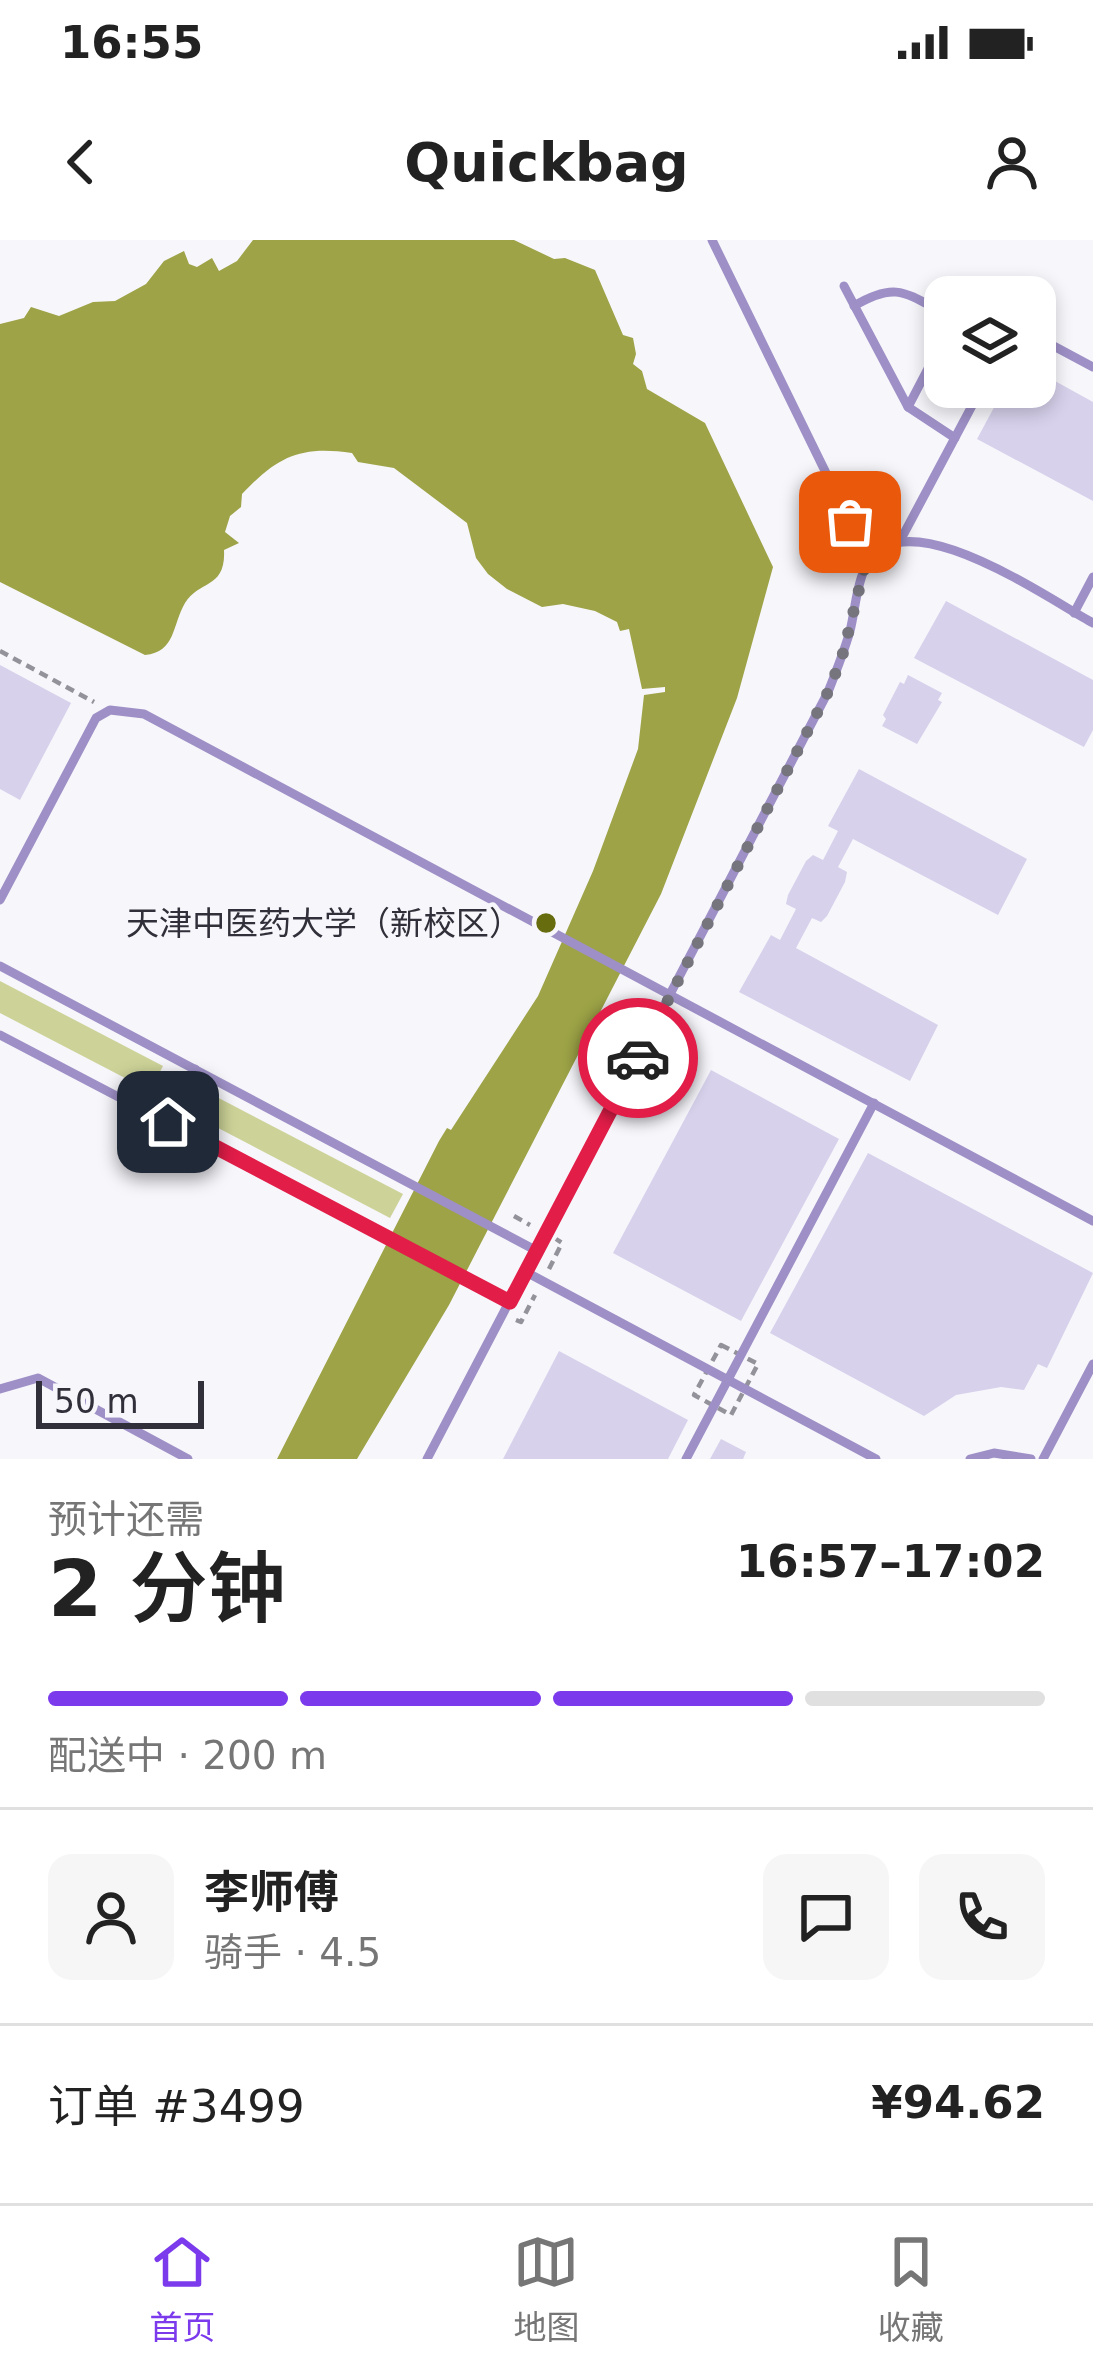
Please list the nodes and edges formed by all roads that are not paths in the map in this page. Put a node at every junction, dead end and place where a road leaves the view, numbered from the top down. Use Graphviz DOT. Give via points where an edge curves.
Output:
graph roads {
  1 [pos="712,240"];
  2 [pos="844,286"];
  3 [pos="924,303"];
  4 [pos="854,306"];
  5 [pos="1056,347"];
  6 [pos="1093,367"];
  7 [pos="924,376"];
  8 [pos="908,407"];
  9 [pos="971,408"];
  10 [pos="955,438"];
  11 [pos="900,541"];
  12 [pos="865,566"];
  13 [pos="1093,577"];
  14 [pos="1074,613"];
  15 [pos="1093,622"];
  16 [pos="0,900"];
  17 [pos="0,966"];
  18 [pos="672,994"];
  19 [pos="0,1034"];
  20 [pos="195,1069"];
  21 [pos="874,1103"];
  22 [pos="168,1122"];
  23 [pos="1093,1221"];
  24 [pos="537,1251"];
  25 [pos="526,1272"];
  26 [pos="510,1302"];
  27 [pos="1093,1364"];
  28 [pos="728,1381"];
  29 [pos="0,1389"];
  30 [pos="188,1459"];
  31 [pos="427,1459"];
  32 [pos="686,1459"];
  33 [pos="876,1459"];
  34 [pos="970,1459"];
  35 [pos="1031,1459"];
  36 [pos="1043,1459"];
  1 -- 12 [label="lane"];
  2 -- 4 [label="lane"];
  3 -- 4 [label="lane" via="898,290"];
  4 -- 8 [label="lane"];
  5 -- 6 [label="lane"];
  7 -- 8 [label="lane"];
  8 -- 10 [label="lane"];
  9 -- 10 [label="lane"];
  10 -- 11 [label="lane"];
  11 -- 12 [label="lane"];
  11 -- 14 [label="lane" via="941,543"];
  12 -- 18 [label="lane" via="828,692"];
  13 -- 14 [label="lane"];
  14 -- 15 [label="lane"];
  16 -- 18 [label="lane" via="96,718 110,710 144,714"];
  17 -- 20 [label="lane"];
  18 -- 21 [label="lane"];
  18 -- 24 [label="lane"];
  19 -- 22 [label="lane"];
  20 -- 22 [label="lane"];
  20 -- 24 [label="lane"];
  21 -- 23 [label="lane"];
  21 -- 28 [label="lane"];
  22 -- 26 [label="lane"];
  24 -- 25 [label="lane"];
  25 -- 26 [label="lane"];
  25 -- 28 [label="lane"];
  26 -- 31 [label="lane"];
  27 -- 36 [label="lane"];
  28 -- 32 [label="lane"];
  28 -- 33 [label="lane"];
  29 -- 30 [label="lane" via="38,1378"];
  34 -- 35 [label="lane"];
}
